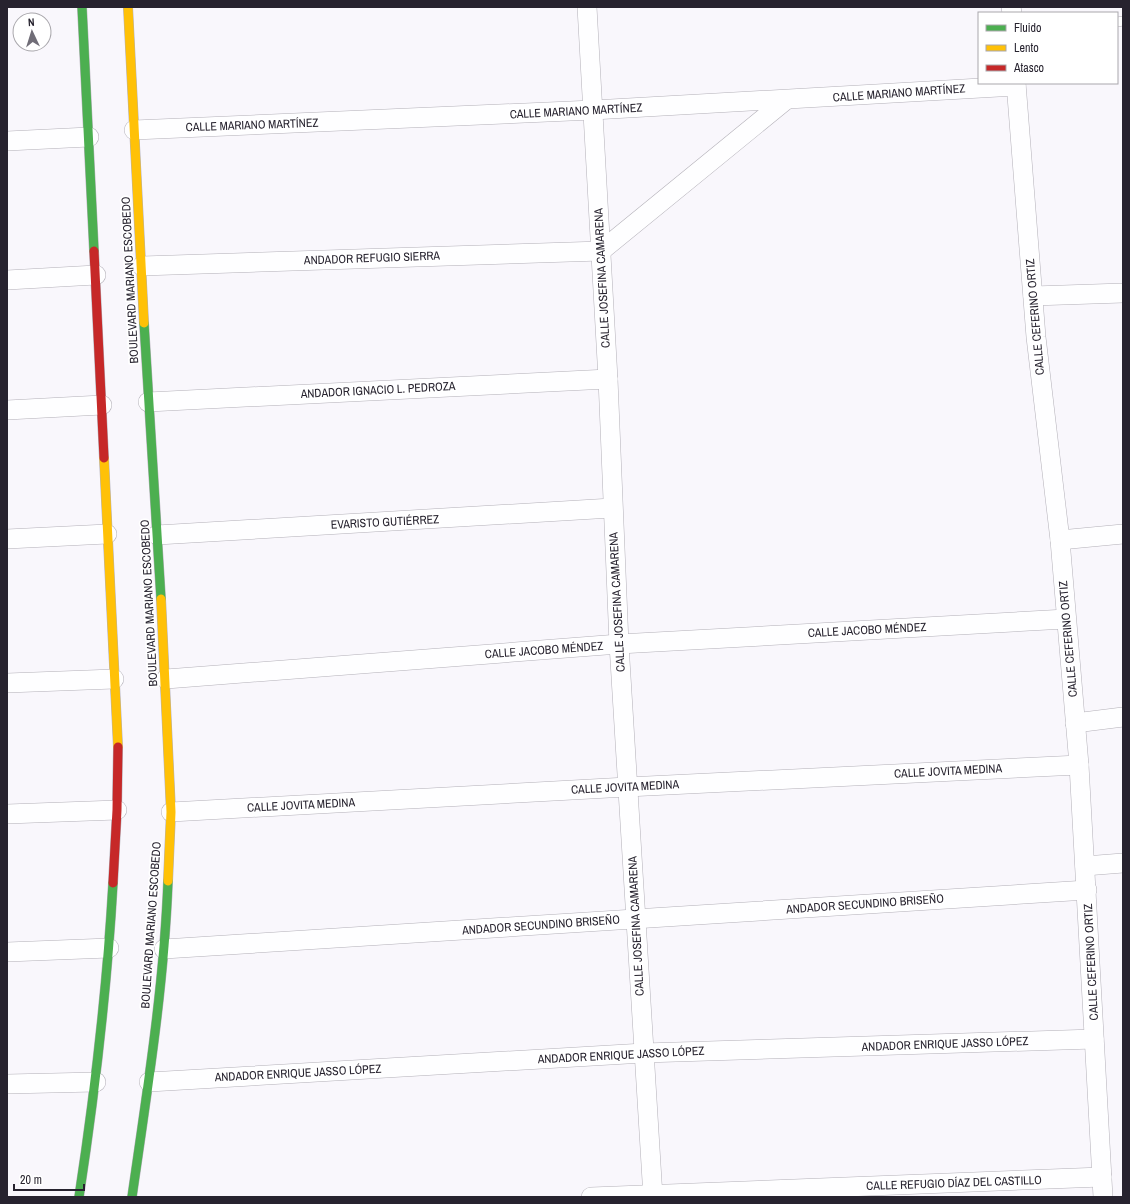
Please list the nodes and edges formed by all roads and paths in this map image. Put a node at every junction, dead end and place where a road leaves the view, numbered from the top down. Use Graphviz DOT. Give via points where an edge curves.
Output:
graph roads {
  1 [pos="82,7"];
  2 [pos="128,7"];
  3 [pos="587,7"];
  4 [pos="1016,84"];
  5 [pos="786,100"];
  6 [pos="592,110"];
  7 [pos="134,130"];
  8 [pos="89,137"];
  9 [pos="7,141"];
  10 [pos="601,251"];
  11 [pos="142,266"];
  12 [pos="96,275"];
  13 [pos="7,280"];
  14 [pos="1123,293"];
  15 [pos="1033,296"];
  16 [pos="608,379"];
  17 [pos="148,402"];
  18 [pos="102,405"];
  19 [pos="7,410"];
  20 [pos="612,508"];
  21 [pos="107,534"];
  22 [pos="1123,534"];
  23 [pos="157,535"];
  24 [pos="7,539"];
  25 [pos="1060,540"];
  26 [pos="1066,619"];
  27 [pos="619,644"];
  28 [pos="114,679"];
  29 [pos="166,679"];
  30 [pos="7,683"];
  31 [pos="1123,717"];
  32 [pos="1075,723"];
  33 [pos="1079,765"];
  34 [pos="628,787"];
  35 [pos="117,810"];
  36 [pos="170,812"];
  37 [pos="7,814"];
  38 [pos="1123,863"];
  39 [pos="1085,866"];
  40 [pos="1087,890"];
  41 [pos="635,919"];
  42 [pos="109,948"];
  43 [pos="164,949"];
  44 [pos="7,952"];
  45 [pos="1094,1039"];
  46 [pos="644,1053"];
  47 [pos="96,1082"];
  48 [pos="149,1082"];
  49 [pos="7,1084"];
  50 [pos="1102,1177"];
  51 [pos="653,1196"];
  52 [pos="79,1197"];
  53 [pos="132,1197"];
  54 [pos="590,1197"];
  55 [pos="1103,1197"];
  1 -- 8 [label="street"];
  2 -- 7 [label="street, BOULEVARD MARIANO ESCOBEDO"];
  3 -- 6 [label="street, CALLE JOSEFINA CAMARENA"];
  4 -- 5 [label="street, CALLE MARIANO MARTÍNEZ"];
  4 -- 15 [label="street, CALLE CEFERINO ORTIZ"];
  5 -- 6 [label="street, CALLE MARIANO MARTÍNEZ"];
  5 -- 10 [label="street"];
  6 -- 7 [label="street, CALLE MARIANO MARTÍNEZ"];
  6 -- 10 [label="street, CALLE JOSEFINA CAMARENA"];
  7 -- 11 [label="street, BOULEVARD MARIANO ESCOBEDO"];
  8 -- 9 [label="street"];
  8 -- 12 [label="street"];
  10 -- 11 [label="street, ANDADOR REFUGIO SIERRA"];
  10 -- 16 [label="street, CALLE JOSEFINA CAMARENA"];
  11 -- 17 [label="street, BOULEVARD MARIANO ESCOBEDO"];
  12 -- 13 [label="street"];
  12 -- 18 [label="street"];
  14 -- 15 [label="street"];
  15 -- 25 [label="street, CALLE CEFERINO ORTIZ"];
  16 -- 17 [label="street, ANDADOR IGNACIO L. PEDROZA"];
  16 -- 20 [label="street, CALLE JOSEFINA CAMARENA"];
  17 -- 23 [label="street, BOULEVARD MARIANO ESCOBEDO"];
  18 -- 19 [label="street"];
  18 -- 21 [label="street"];
  20 -- 23 [label="street, EVARISTO GUTIÉRREZ"];
  20 -- 27 [label="street, CALLE JOSEFINA CAMARENA"];
  21 -- 24 [label="street"];
  21 -- 28 [label="street"];
  22 -- 25 [label="street"];
  23 -- 29 [label="street, BOULEVARD MARIANO ESCOBEDO"];
  25 -- 26 [label="street, CALLE CEFERINO ORTIZ"];
  26 -- 27 [label="street, CALLE JACOBO MÉNDEZ"];
  26 -- 32 [label="street, CALLE CEFERINO ORTIZ"];
  27 -- 29 [label="street, CALLE JACOBO MÉNDEZ"];
  27 -- 34 [label="street, CALLE JOSEFINA CAMARENA"];
  28 -- 30 [label="street"];
  28 -- 35 [label="street" via="118,756"];
  29 -- 36 [label="street, BOULEVARD MARIANO ESCOBEDO"];
  31 -- 32 [label="street"];
  32 -- 33 [label="street, CALLE CEFERINO ORTIZ"];
  33 -- 34 [label="street, CALLE JOVITA MEDINA"];
  33 -- 39 [label="street, CALLE CEFERINO ORTIZ"];
  34 -- 36 [label="street, CALLE JOVITA MEDINA"];
  34 -- 41 [label="street, CALLE JOSEFINA CAMARENA"];
  35 -- 37 [label="street"];
  35 -- 42 [label="street"];
  36 -- 43 [label="street, BOULEVARD MARIANO ESCOBEDO"];
  38 -- 39 [label="street"];
  39 -- 40 [label="street, CALLE CEFERINO ORTIZ"];
  40 -- 41 [label="street, ANDADOR SECUNDINO BRISEÑO"];
  40 -- 45 [label="street, CALLE CEFERINO ORTIZ"];
  41 -- 43 [label="street, ANDADOR SECUNDINO BRISEÑO"];
  41 -- 46 [label="street, CALLE JOSEFINA CAMARENA"];
  42 -- 44 [label="street"];
  42 -- 47 [label="street"];
  43 -- 48 [label="street, BOULEVARD MARIANO ESCOBEDO"];
  45 -- 46 [label="street, ANDADOR ENRIQUE JASSO LÓPEZ"];
  45 -- 50 [label="street, CALLE CEFERINO ORTIZ"];
  46 -- 48 [label="street, ANDADOR ENRIQUE JASSO LÓPEZ"];
  46 -- 51 [label="street, CALLE JOSEFINA CAMARENA"];
  47 -- 49 [label="street"];
  47 -- 52 [label="street"];
  48 -- 53 [label="street, BOULEVARD MARIANO ESCOBEDO"];
  50 -- 51 [label="street, CALLE REFUGIO DÍAZ DEL CASTILLO"];
  50 -- 55 [label="street, CALLE CEFERINO ORTIZ"];
  51 -- 54 [label="street, CALLE REFUGIO DÍAZ DEL CASTILLO"];
}
